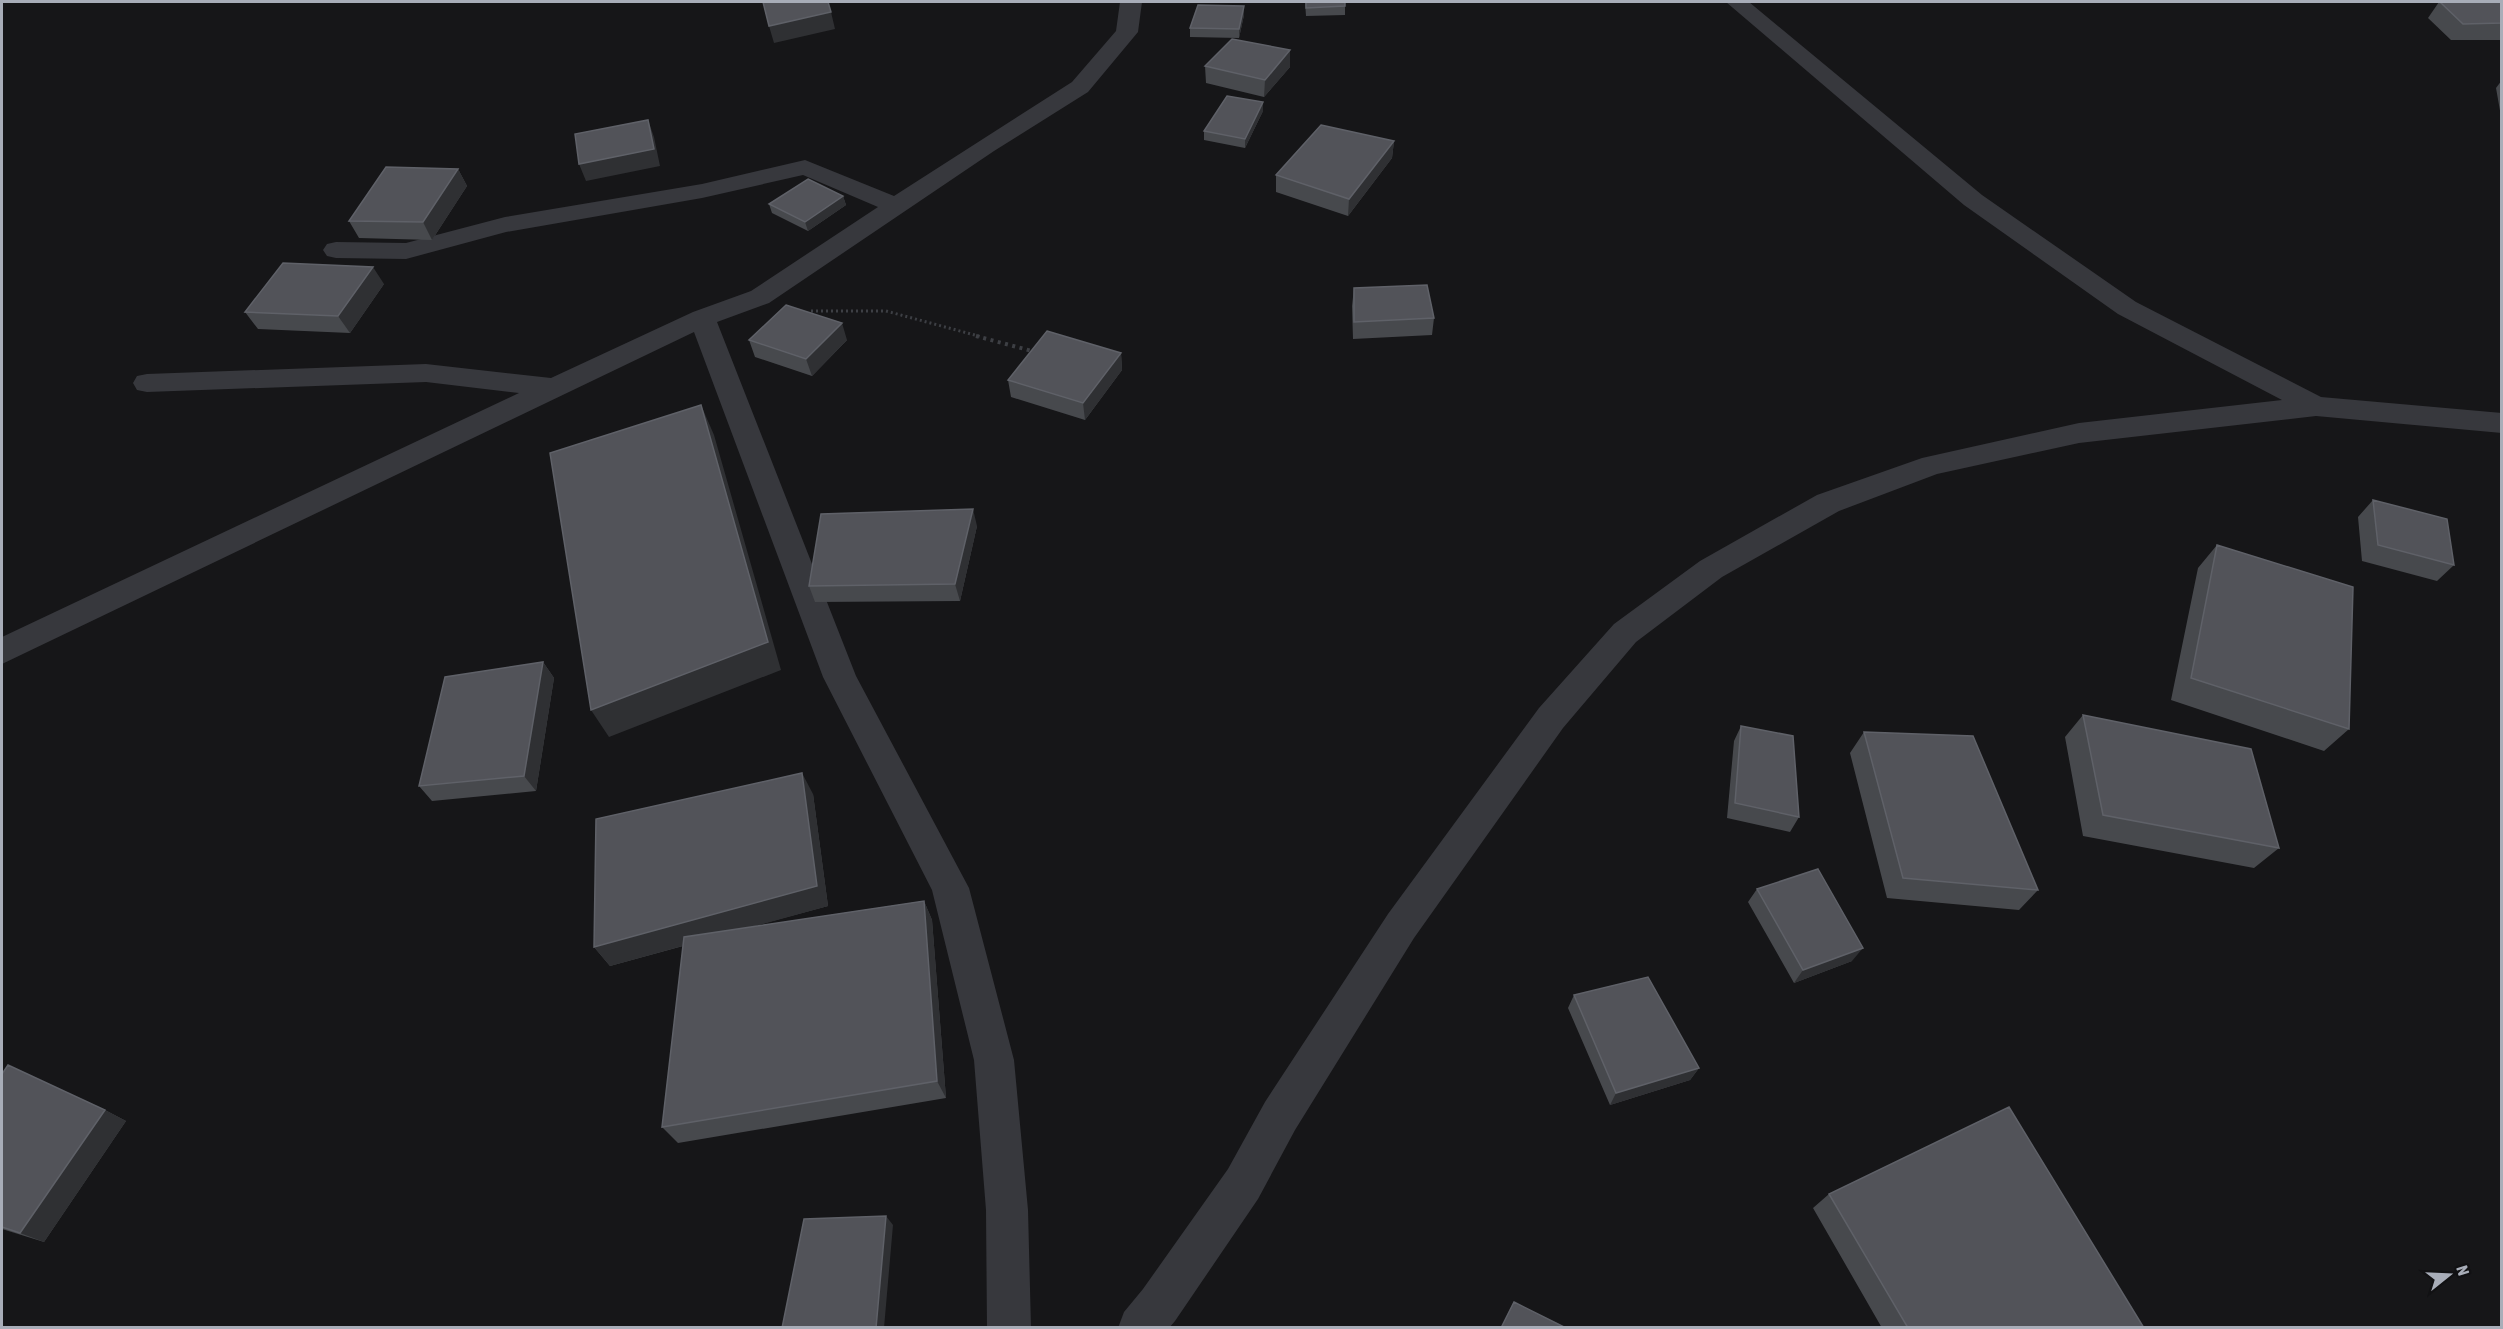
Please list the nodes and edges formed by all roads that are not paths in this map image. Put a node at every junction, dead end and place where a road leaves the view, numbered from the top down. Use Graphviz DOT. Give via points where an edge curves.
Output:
graph roads {
  1 [pos="1131,2"];
  2 [pos="1737,2"];
  3 [pos="896,206"];
  4 [pos="336,250"];
  5 [pos="702,318"];
  6 [pos="147,383"];
  7 [pos="553,388"];
  8 [pos="2316,406"];
  9 [pos="2502,423"];
  10 [pos="2,651"];
  11 [pos="1009,1328"];
  12 [pos="1140,1328"];
  1 -- 3 [label="street" via="1127,32 1080,87"];
  2 -- 8 [label="street" via="1972,200 2117,302"];
  3 -- 4 [label="street" via="805,167 702,191 506,225 406,251"];
  3 -- 5 [label="street" via="760,297"];
  5 -- 7 [label="street"];
  5 -- 11 [label="street" via="840,677 950,888 994,1060 1007,1210"];
  6 -- 7 [label="street" via="426,373"];
  7 -- 10 [label="street"];
  8 -- 9 [label="street"];
  8 -- 12 [label="street" via="2079,434 1932,465 1828,503 1711,569 1625,633 1551,718 1401,926 1280,1116 1243,1185"];
}
